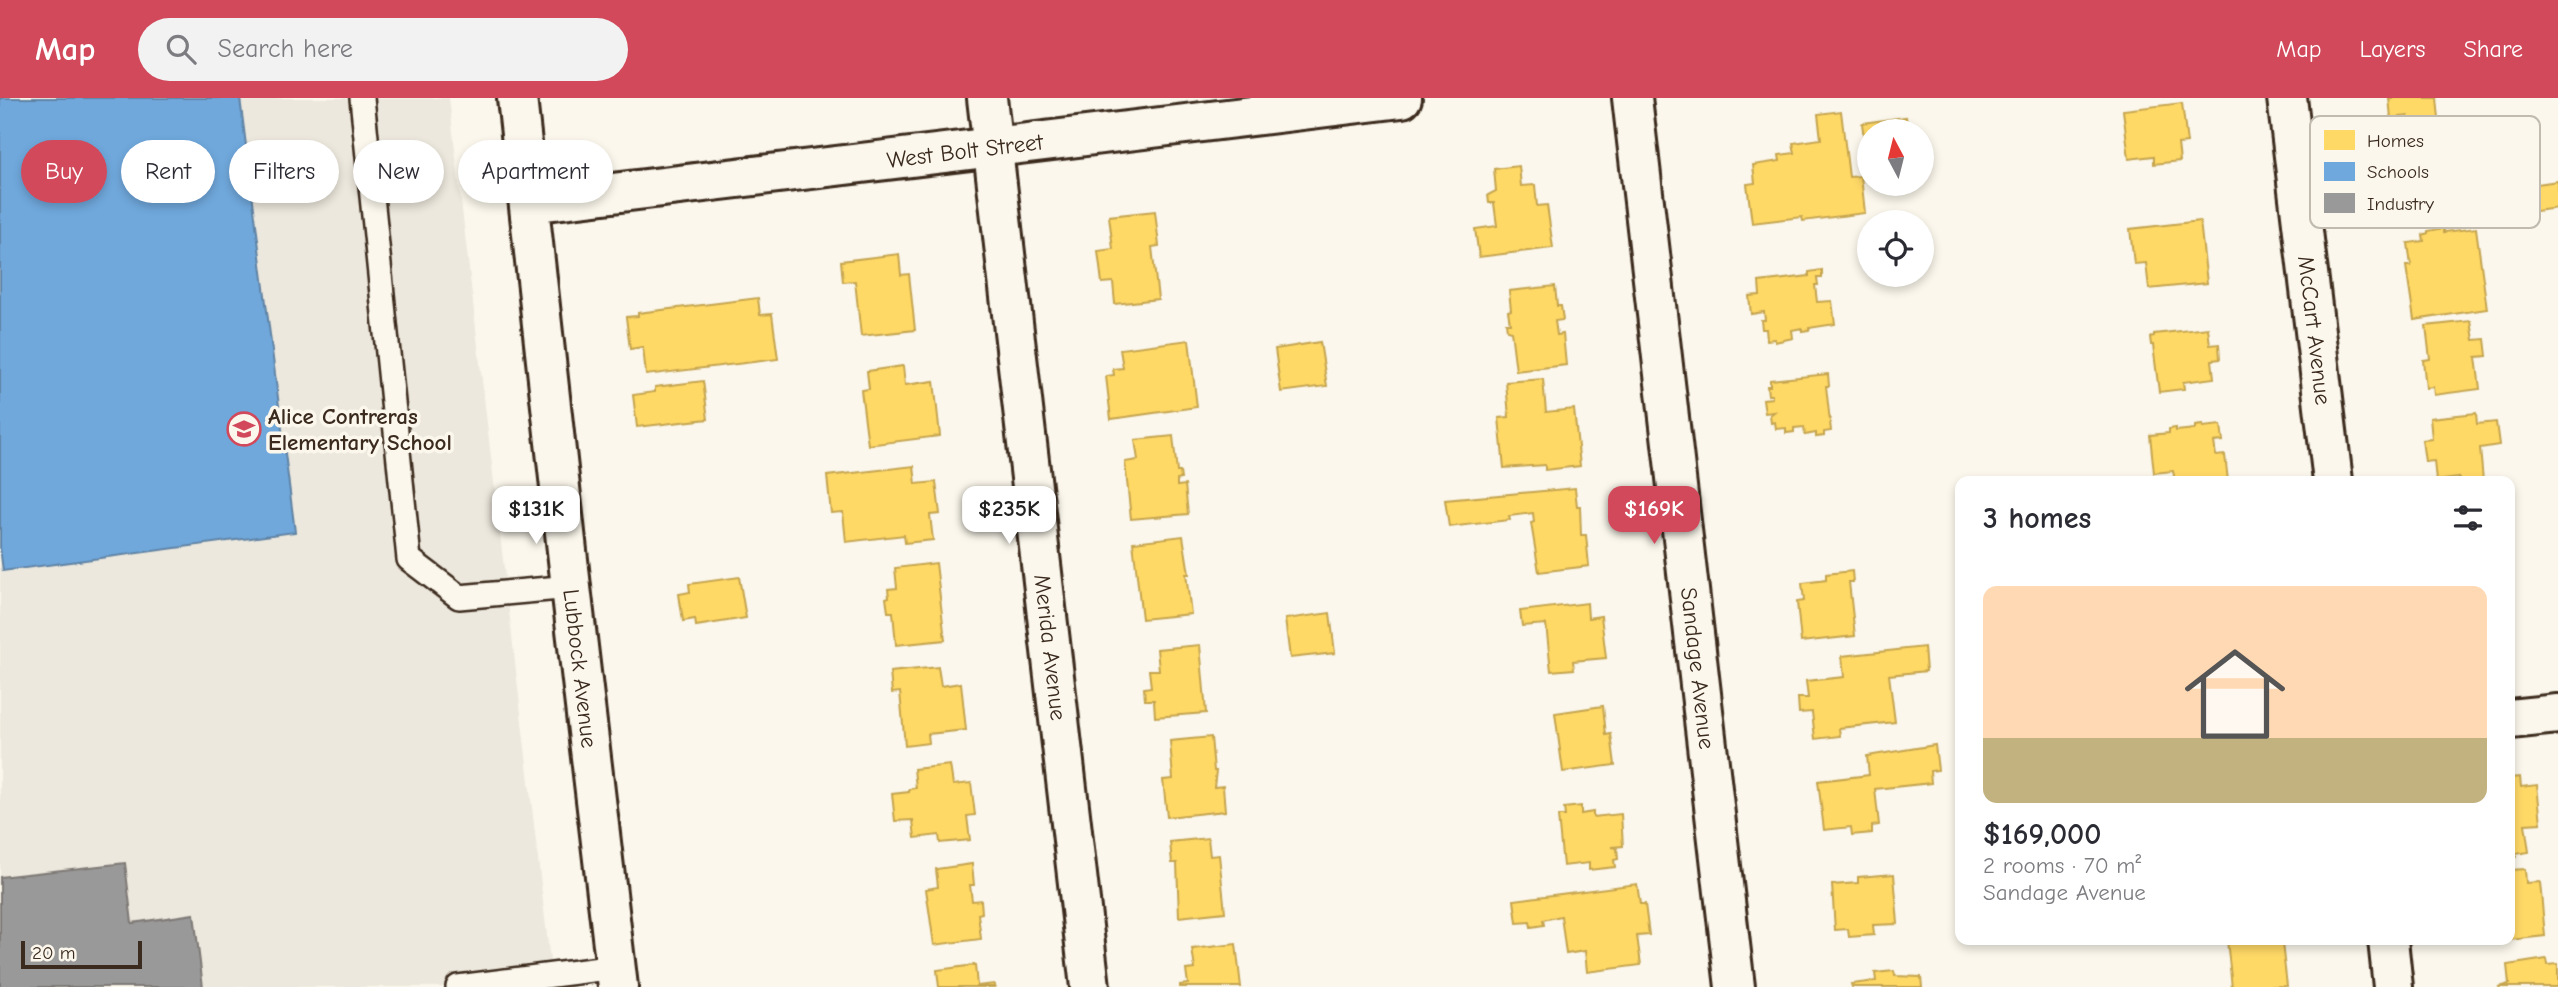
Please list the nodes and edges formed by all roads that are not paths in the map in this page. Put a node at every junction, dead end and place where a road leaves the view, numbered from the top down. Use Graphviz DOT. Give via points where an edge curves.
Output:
graph roads {
  1 [pos="362,98"];
  2 [pos="517,98"];
  3 [pos="987,98"];
  4 [pos="1402,98"];
  5 [pos="1632,98"];
  6 [pos="2287,98"];
  7 [pos="522,140"];
  8 [pos="992,148"];
  9 [pos="613,193"];
  10 [pos="529,203"];
  11 [pos="2332,476"];
  12 [pos="570,587"];
  13 [pos="2558,713"];
  14 [pos="2515,718"];
  15 [pos="2389,945"];
  16 [pos="617,977"];
  17 [pos="458,987"];
  18 [pos="1090,987"];
  19 [pos="1735,987"];
  20 [pos="2393,987"];
  1 -- 12 [label="lane" via="409,558 459,597"];
  2 -- 7 [label="street, Lubbock Avenue"];
  3 -- 8 [label="street, Merida Avenue"];
  4 -- 8 [label="street, West Bolt Street"];
  5 -- 19 [label="street, Sandage Avenue"];
  6 -- 11 [label="street, McCart Avenue"];
  8 -- 9 [label="street, West Bolt Street"];
  8 -- 18 [label="street, Merida Avenue"];
  10 -- 12 [label="street, Lubbock Avenue"];
  12 -- 16 [label="street, Lubbock Avenue"];
  13 -- 14 [label="street"];
  15 -- 20 [label="street"];
  16 -- 17 [label="lane"];
}
